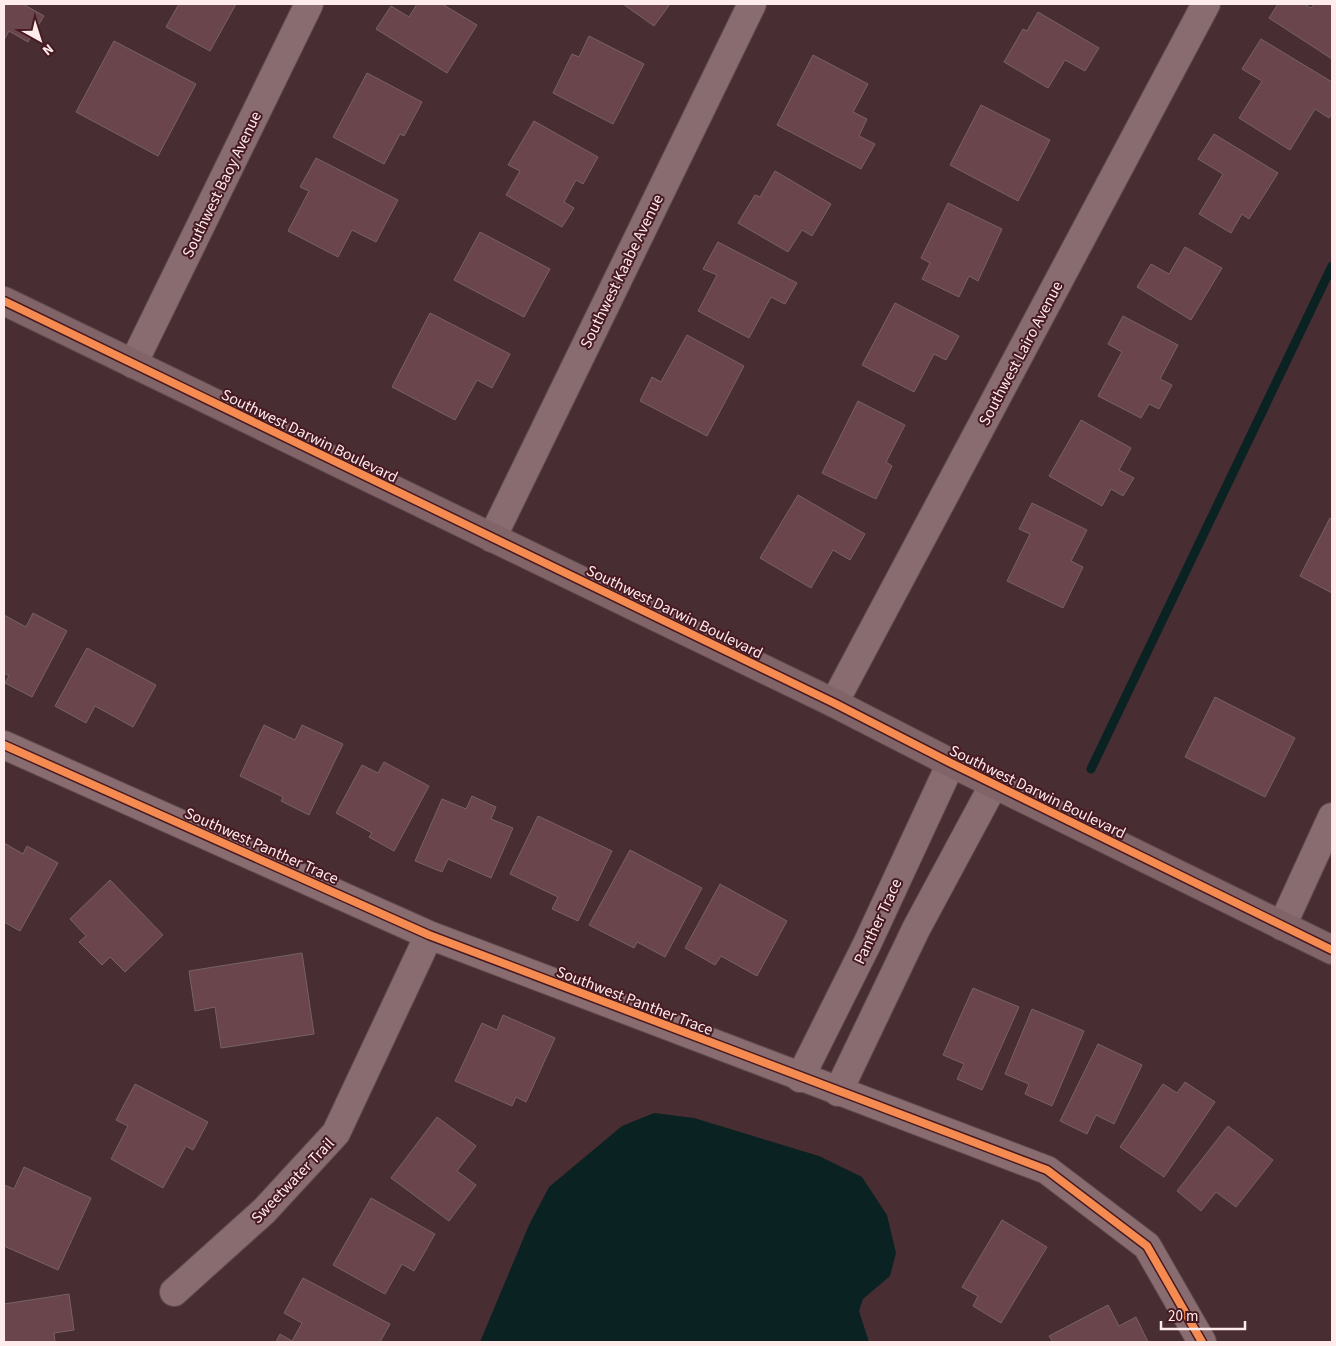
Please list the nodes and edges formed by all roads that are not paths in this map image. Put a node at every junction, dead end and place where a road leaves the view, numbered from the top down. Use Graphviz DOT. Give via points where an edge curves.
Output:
graph roads {
  1 [pos="309,4"];
  2 [pos="752,4"];
  3 [pos="1206,4"];
  4 [pos="4,301"];
  5 [pos="133,364"];
  6 [pos="492,538"];
  7 [pos="834,703"];
  8 [pos="4,745"];
  9 [pos="951,763"];
  10 [pos="994,784"];
  11 [pos="1332,817"];
  12 [pos="1282,926"];
  13 [pos="429,935"];
  14 [pos="866,944"];
  15 [pos="1332,950"];
  16 [pos="901,961"];
  17 [pos="800,1078"];
  18 [pos="838,1092"];
  19 [pos="174,1292"];
  20 [pos="1202,1342"];
  1 -- 5 [label="street, Southwest Baoy Avenue"];
  2 -- 6 [label="street, Southwest Kaabe Avenue"];
  3 -- 7 [label="street, Southwest Lairo Avenue"];
  4 -- 5 [label="street, Southwest Darwin Boulevard"];
  5 -- 6 [label="street, Southwest Darwin Boulevard"];
  6 -- 7 [label="street, Southwest Darwin Boulevard"];
  7 -- 9 [label="street, Southwest Darwin Boulevard"];
  8 -- 13 [label="street, Southwest Panther Trace"];
  9 -- 10 [label="street, Southwest Darwin Boulevard"];
  9 -- 14 [label="street, Panther Trace"];
  10 -- 12 [label="street, Southwest Darwin Boulevard"];
  10 -- 16 [label="street"];
  11 -- 12 [label="street"];
  12 -- 15 [label="street, Southwest Darwin Boulevard"];
  13 -- 17 [label="street, Southwest Panther Trace"];
  13 -- 19 [label="street, Sweetwater Trail" via="336,1133 264,1211"];
  14 -- 16 [label="street"];
  14 -- 17 [label="street, Panther Trace"];
  16 -- 18 [label="street"];
  17 -- 18 [label="street, Southwest Panther Trace"];
  18 -- 20 [label="street, Southwest Panther Trace" via="1047,1170 1146,1246"];
}
